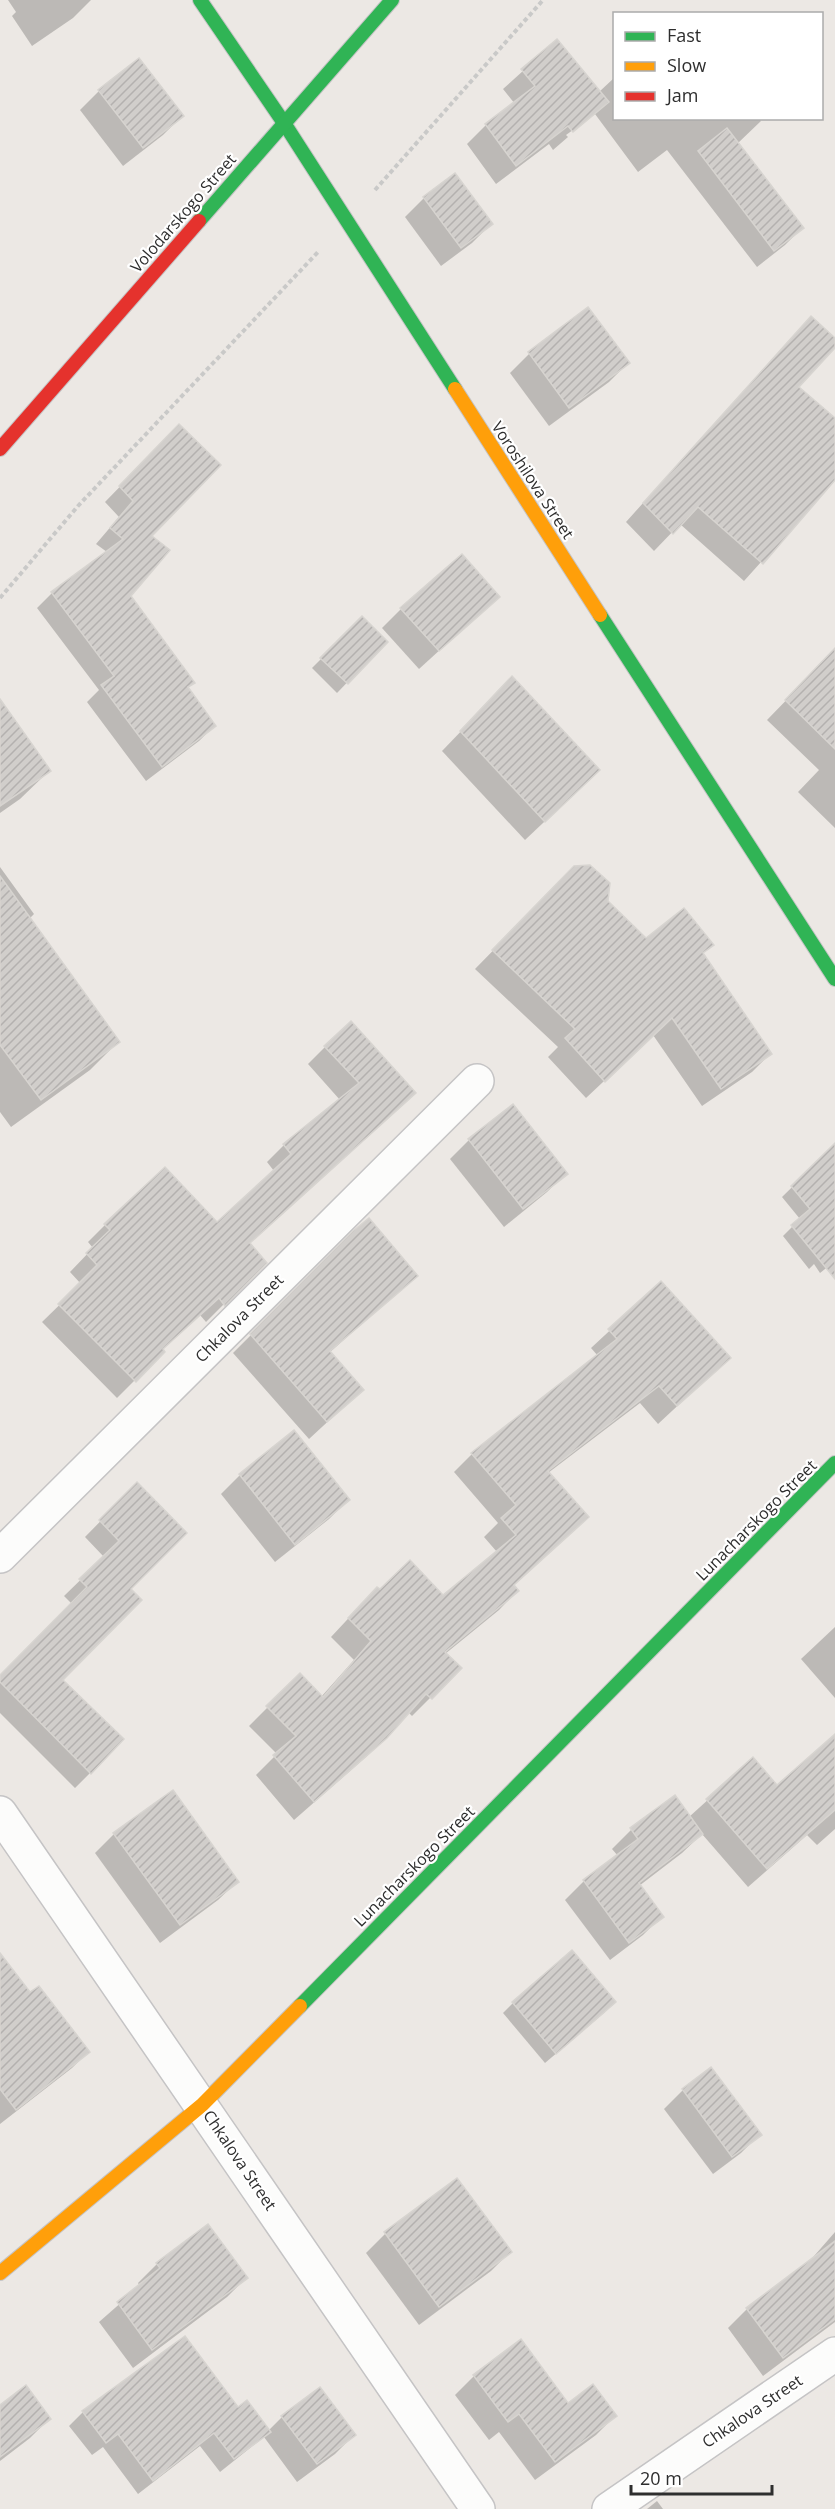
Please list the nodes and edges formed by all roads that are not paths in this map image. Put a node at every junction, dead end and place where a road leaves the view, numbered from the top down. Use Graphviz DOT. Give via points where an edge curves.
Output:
graph roads {
  1 [pos="200,0"];
  2 [pos="392,0"];
  3 [pos="284,123"];
  4 [pos="0,449"];
  5 [pos="835,979"];
  6 [pos="477,1081"];
  7 [pos="835,1463"];
  8 [pos="0,1556"];
  9 [pos="0,1813"];
  10 [pos="202,2104"];
  11 [pos="0,2273"];
  12 [pos="835,2354"];
  13 [pos="477,2509"];
  14 [pos="609,2509"];
  1 -- 3 [label="street, Voroshilova Street"];
  2 -- 3 [label="street, Volodarskogo Street"];
  3 -- 4 [label="street, Volodarskogo Street"];
  3 -- 5 [label="street, Voroshilova Street"];
  6 -- 8 [label="street, Chkalova Street"];
  7 -- 10 [label="street, Lunacharskogo Street"];
  9 -- 10 [label="street, Chkalova Street"];
  10 -- 11 [label="street, Lunacharskogo Street"];
  10 -- 13 [label="street, Chkalova Street"];
  12 -- 14 [label="street, Chkalova Street"];
}
